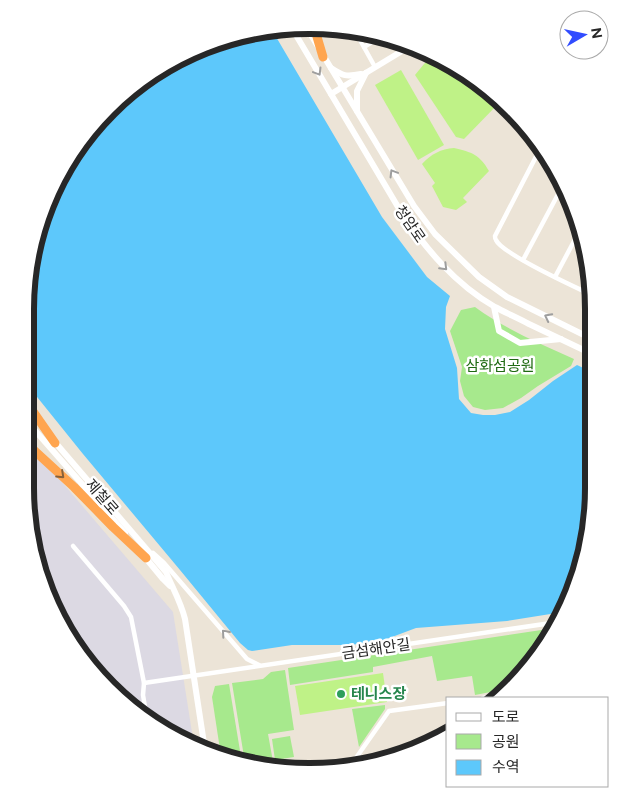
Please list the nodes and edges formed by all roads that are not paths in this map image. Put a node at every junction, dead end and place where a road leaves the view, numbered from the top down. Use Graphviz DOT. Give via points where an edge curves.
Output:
graph roads {
  1 [pos="295,34"];
  2 [pos="310,34"];
  3 [pos="316,34"];
  4 [pos="359,38"];
  5 [pos="373,41"];
  6 [pos="364,47"];
  7 [pos="403,50"];
  8 [pos="323,57"];
  9 [pos="329,67"];
  10 [pos="375,67"];
  11 [pos="367,72"];
  12 [pos="342,88"];
  13 [pos="331,94"];
  14 [pos="357,114"];
  15 [pos="537,154"];
  16 [pos="559,192"];
  17 [pos="576,238"];
  18 [pos="523,260"];
  19 [pos="555,277"];
  20 [pos="585,292"];
  21 [pos="494,307"];
  22 [pos="585,335"];
  23 [pos="562,339"];
  24 [pos="585,350"];
  25 [pos="34,412"];
  26 [pos="34,418"];
  27 [pos="34,429"];
  28 [pos="56,443"];
  29 [pos="34,450"];
  30 [pos="138,540"];
  31 [pos="73,546"];
  32 [pos="146,558"];
  33 [pos="173,589"];
  34 [pos="549,623"];
  35 [pos="260,666"];
  36 [pos="194,676"];
  37 [pos="144,683"];
  38 [pos="446,703"];
  39 [pos="145,709"];
  40 [pos="204,742"];
  41 [pos="355,759"];
  1 -- 13 [label="main road, 청암로, one-way"];
  2 -- 8 [label="main road, 청암로"];
  3 -- 8 [label="highway"];
  4 -- 6 [label="street"];
  5 -- 6 [label="street"];
  6 -- 10 [label="street"];
  7 -- 10 [label="main road"];
  8 -- 9 [label="main road, 청암로"];
  9 -- 11 [label="main road" via="349,77"];
  9 -- 12 [label="main road, 청암로"];
  10 -- 11 [label="main road"];
  11 -- 12 [label="main road"];
  11 -- 14 [label="main road" via="357,91"];
  12 -- 13 [label="main road"];
  12 -- 14 [label="main road, 청암로"];
  13 -- 21 [label="main road, 청암로, one-way" via="400,212 420,240 453,276"];
  22 -- 14 [label="main road, 청암로, one-way" via="507,296 454,254 414,206"];
  15 -- 18 [label="street" via="495,236 501,245"];
  16 -- 18 [label="street"];
  17 -- 19 [label="street"];
  18 -- 19 [label="street"];
  19 -- 20 [label="street"];
  21 -- 23 [label="main road, 청암로"];
  21 -- 23 [label="main road" via="499,331 520,343"];
  23 -- 24 [label="main road, 청암로"];
  25 -- 28 [label="highway"];
  26 -- 28 [label="main road, 제철로"];
  27 -- 32 [label="main road, 제철로"];
  28 -- 30 [label="main road, 제철로"];
  29 -- 32 [label="highway, one-way"];
  30 -- 33 [label="main road, 제철로" via="166,572"];
  35 -- 30 [label="street, one-way" via="247,658 164,563"];
  31 -- 37 [label="street" via="131,616"];
  32 -- 33 [label="main road, 제철로"];
  33 -- 36 [label="main road, 제철로" via="182,609"];
  34 -- 35 [label="street, 금섬해안길"];
  35 -- 36 [label="street, 금섬해안길"];
  36 -- 37 [label="street, 금섬해안길"];
  36 -- 40 [label="main road, 제철로"];
  37 -- 39 [label="street"];
  38 -- 41 [label="street" via="389,711"];
}
